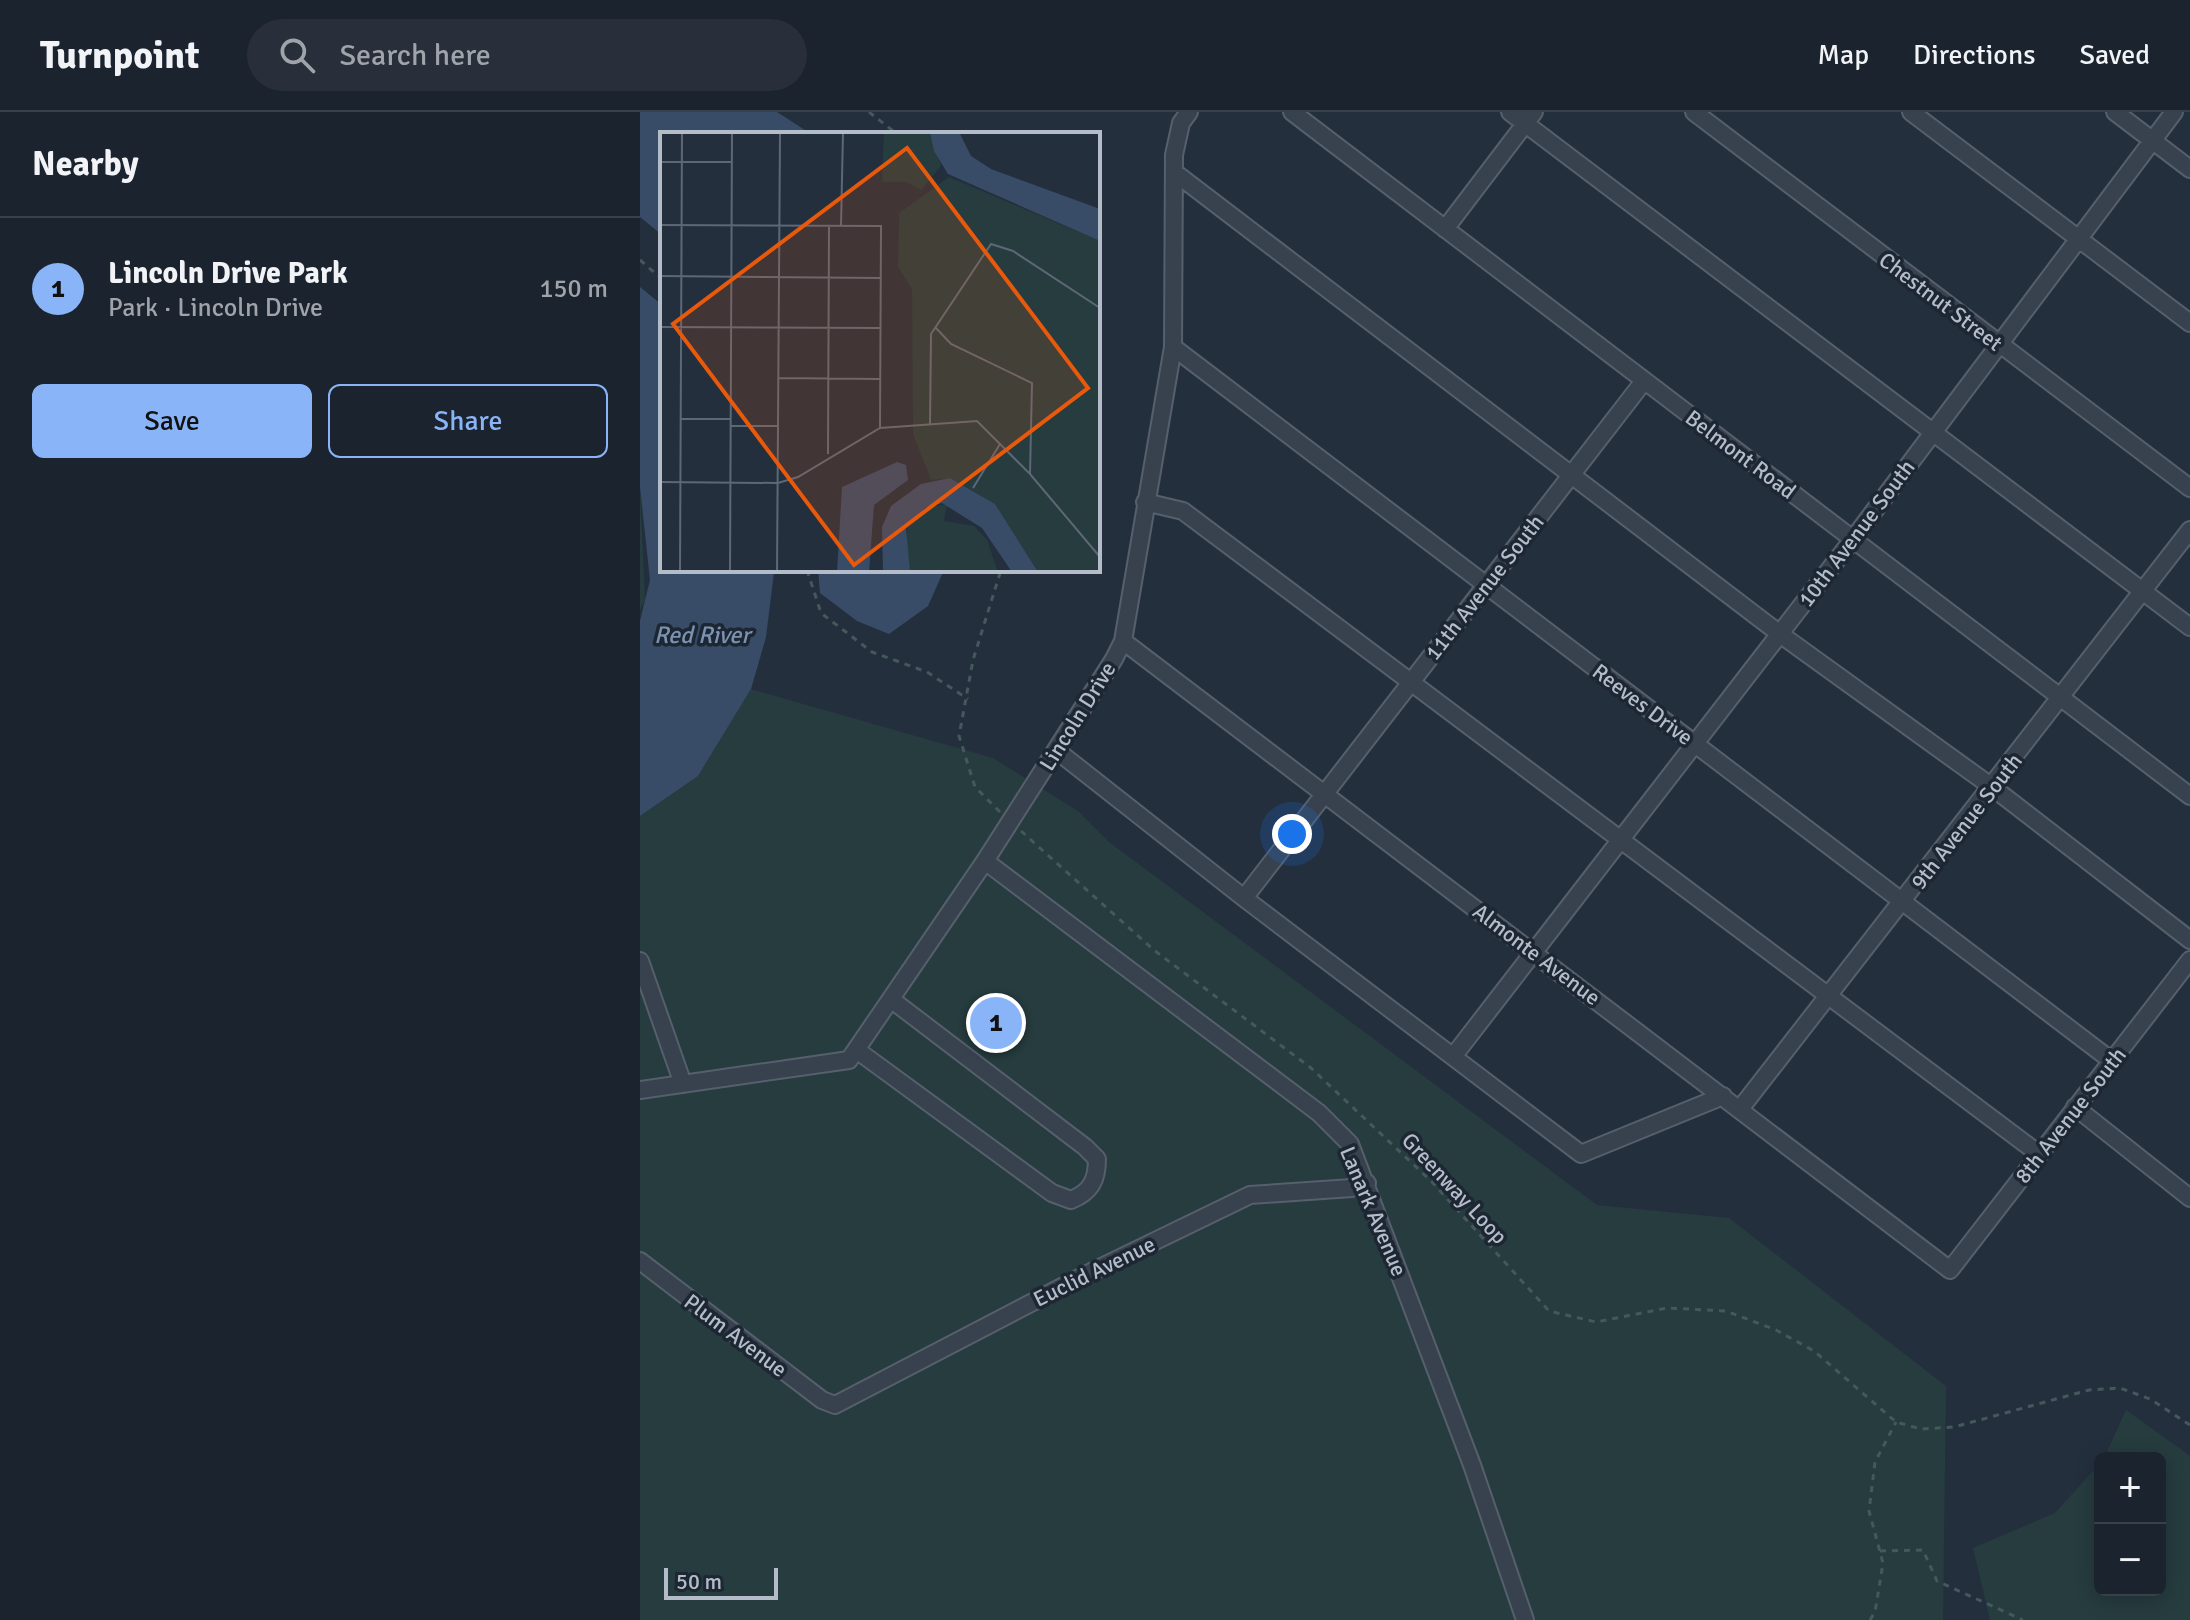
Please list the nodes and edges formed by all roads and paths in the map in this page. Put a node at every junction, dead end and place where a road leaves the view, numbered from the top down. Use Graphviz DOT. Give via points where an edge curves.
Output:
graph roads {
  1 [pos="869,112"];
  2 [pos="1189,112"];
  3 [pos="1292,112"];
  4 [pos="1510,112"];
  5 [pos="1694,112"];
  6 [pos="1911,112"];
  7 [pos="2115,112"];
  8 [pos="2174,112"];
  9 [pos="1530,118"];
  10 [pos="894,132"];
  11 [pos="2152,140"];
  12 [pos="2190,169"];
  13 [pos="1174,172"];
  14 [pos="1445,229"];
  15 [pos="2078,239"];
  16 [pos="640,260"];
  17 [pos="660,277"];
  18 [pos="2190,323"];
  19 [pos="1998,345"];
  20 [pos="1173,347"];
  21 [pos="1644,381"];
  22 [pos="1933,432"];
  23 [pos="1571,475"];
  24 [pos="2190,488"];
  25 [pos="1145,502"];
  26 [pos="2190,530"];
  27 [pos="1853,539"];
  28 [pos="808,572"];
  29 [pos="1000,572"];
  30 [pos="1486,585"];
  31 [pos="2143,591"];
  32 [pos="2190,627"];
  33 [pos="1780,634"];
  34 [pos="1123,641"];
  35 [pos="1409,684"];
  36 [pos="2062,697"];
  37 [pos="968,699"];
  38 [pos="1695,744"];
  39 [pos="1056,750"];
  40 [pos="1992,787"];
  41 [pos="1324,793"];
  42 [pos="2190,796"];
  43 [pos="1010,822"];
  44 [pos="1620,841"];
  45 [pos="985,861"];
  46 [pos="1244,898"];
  47 [pos="1903,901"];
  48 [pos="2190,940"];
  49 [pos="1534,951"];
  50 [pos="2190,960"];
  51 [pos="640,961"];
  52 [pos="1829,996"];
  53 [pos="892,1000"];
  54 [pos="858,1051"];
  55 [pos="1455,1054"];
  56 [pos="2112,1061"];
  57 [pos="683,1084"];
  58 [pos="640,1090"];
  59 [pos="1723,1096"];
  60 [pos="2075,1107"];
  61 [pos="1740,1109"];
  62 [pos="2039,1154"];
  63 [pos="1367,1183"];
  64 [pos="2190,1198"];
  65 [pos="640,1261"];
  66 [pos="1950,1270"];
  67 [pos="835,1405"];
  68 [pos="1896,1422"];
  69 [pos="2190,1425"];
  70 [pos="1880,1551"];
  71 [pos="1525,1620"];
  72 [pos="1870,1620"];
  73 [pos="2023,1620"];
  1 -- 10 [label="path"];
  2 -- 13 [label="street, Lincoln Drive" via="1181,123"];
  3 -- 14 [label="street, Belmont Road"];
  4 -- 9 [label="street"];
  5 -- 19 [label="street, Chestnut Street"];
  6 -- 15 [label="street"];
  7 -- 11 [label="street"];
  8 -- 11 [label="street, 10th Avenue South"];
  9 -- 14 [label="street"];
  9 -- 22 [label="street"];
  11 -- 12 [label="street"];
  11 -- 15 [label="street, 10th Avenue South"];
  13 -- 20 [label="street, Lincoln Drive"];
  13 -- 23 [label="street"];
  14 -- 21 [label="street, Belmont Road"];
  15 -- 18 [label="street"];
  15 -- 19 [label="street, 10th Avenue South"];
  16 -- 17 [label="path"];
  19 -- 22 [label="street, 10th Avenue South"];
  19 -- 24 [label="street, Chestnut Street"];
  20 -- 25 [label="street, Lincoln Drive"];
  20 -- 30 [label="street, Reeves Drive"];
  21 -- 23 [label="street, 11th Avenue South"];
  21 -- 27 [label="street, Belmont Road"];
  22 -- 27 [label="street, 10th Avenue South"];
  22 -- 31 [label="street"];
  23 -- 30 [label="street, 11th Avenue South"];
  23 -- 33 [label="street"];
  25 -- 34 [label="street, Lincoln Drive"];
  25 -- 35 [label="street" via="1183,511"];
  26 -- 31 [label="street, 9th Avenue South"];
  27 -- 33 [label="street, 10th Avenue South"];
  27 -- 36 [label="street, Belmont Road"];
  28 -- 37 [label="path" via="821,613 872,652 927,672"];
  29 -- 37 [label="path, Greenway Loop" via="973,660"];
  30 -- 35 [label="street, 11th Avenue South"];
  30 -- 38 [label="street, Reeves Drive"];
  31 -- 32 [label="street"];
  31 -- 36 [label="street, 9th Avenue South"];
  33 -- 38 [label="street, 10th Avenue South"];
  33 -- 40 [label="street"];
  34 -- 39 [label="street, Lincoln Drive"];
  34 -- 41 [label="street, Almonte Avenue"];
  35 -- 41 [label="street, 11th Avenue South"];
  35 -- 44 [label="street"];
  36 -- 40 [label="street, 9th Avenue South"];
  36 -- 42 [label="street, Belmont Road"];
  37 -- 43 [label="path, Greenway Loop" via="959,736 975,787"];
  38 -- 44 [label="street, 10th Avenue South"];
  38 -- 47 [label="street, Reeves Drive"];
  39 -- 43 [label="street, Lincoln Drive"];
  39 -- 46 [label="street"];
  40 -- 47 [label="street, 9th Avenue South"];
  40 -- 48 [label="street"];
  41 -- 46 [label="street, 11th Avenue South"];
  41 -- 49 [label="street, Almonte Avenue"];
  43 -- 45 [label="street, Lincoln Drive"];
  43 -- 68 [label="path, Greenway Loop" via="1155,951 1311,1068 1432,1182 1549,1311 1596,1322 1667,1308 1726,1311 1814,1351"];
  44 -- 49 [label="street, 10th Avenue South"];
  44 -- 52 [label="street"];
  45 -- 53 [label="street, Lincoln Drive"];
  45 -- 63 [label="street, Lanark Avenue" via="1319,1113 1350,1144"];
  46 -- 55 [label="street"];
  47 -- 52 [label="street, 9th Avenue South"];
  47 -- 56 [label="street, Reeves Drive"];
  49 -- 55 [label="street, 10th Avenue South"];
  49 -- 59 [label="street, Almonte Avenue"];
  50 -- 56 [label="street, 8th Avenue South"];
  51 -- 57 [label="street"];
  52 -- 61 [label="street, 9th Avenue South"];
  52 -- 62 [label="street"];
  53 -- 54 [label="street, Lincoln Drive"];
  53 -- 54 [label="street" via="1097,1159 1097,1176 1086,1194 1071,1200 1052,1193"];
  54 -- 57 [label="street" via="849,1060"];
  55 -- 59 [label="street" via="1581,1154"];
  56 -- 60 [label="street, 8th Avenue South"];
  57 -- 58 [label="street"];
  59 -- 61 [label="street, Almonte Avenue"];
  60 -- 62 [label="street, 8th Avenue South"];
  60 -- 64 [label="street"];
  61 -- 66 [label="street, Almonte Avenue"];
  62 -- 66 [label="street, 8th Avenue South"];
  63 -- 67 [label="street, Euclid Avenue" via="1250,1195"];
  63 -- 71 [label="street, Lanark Avenue"];
  65 -- 67 [label="street, Plum Avenue"];
  68 -- 69 [label="path" via="1921,1429 1954,1427 2089,1390 2120,1388 2150,1399"];
  68 -- 70 [label="path" via="1875,1462 1869,1511"];
  70 -- 72 [label="path" via="1883,1563"];
  70 -- 73 [label="path" via="1923,1550 1937,1581"];
}
